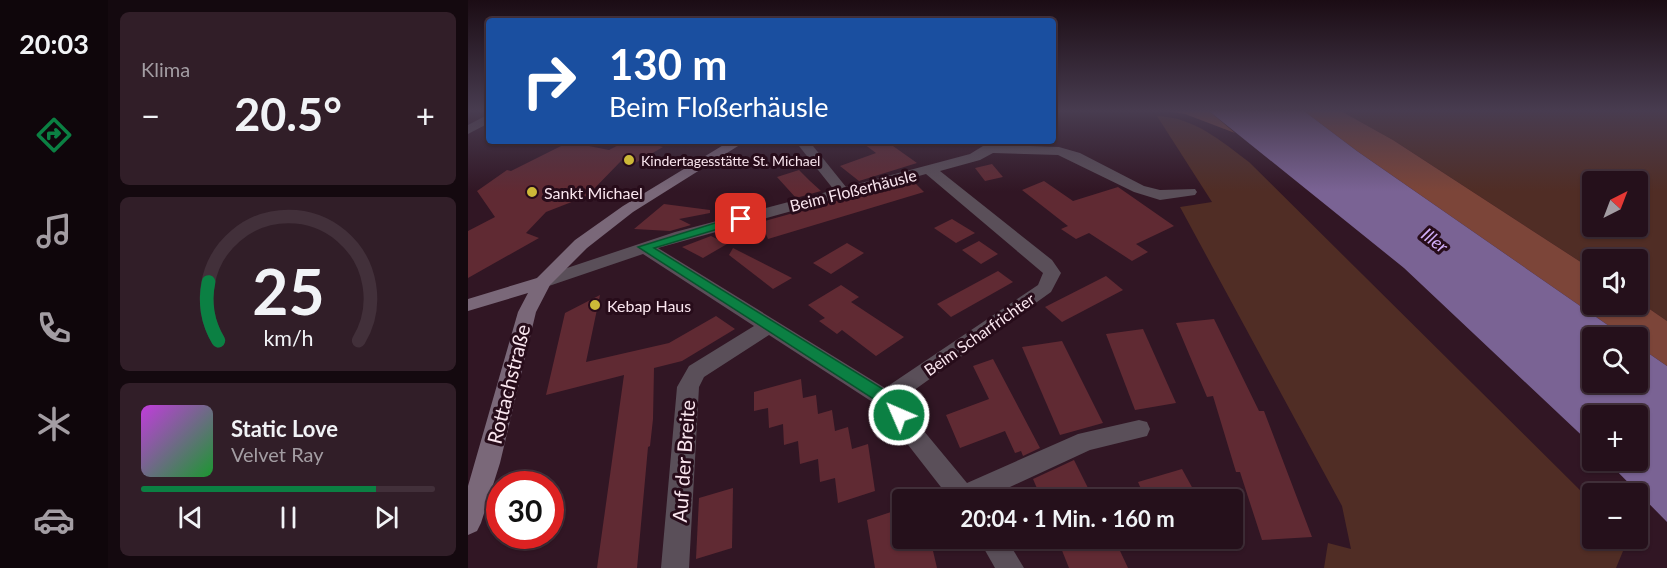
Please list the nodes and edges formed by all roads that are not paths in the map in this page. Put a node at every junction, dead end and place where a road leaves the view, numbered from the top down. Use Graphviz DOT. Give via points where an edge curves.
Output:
graph roads {
  1 [pos="734,144"];
  2 [pos="804,144"];
  3 [pos="995,145"];
  4 [pos="930,170"];
  5 [pos="843,192"];
  6 [pos="1190,192"];
  7 [pos="644,247"];
  8 [pos="543,282"];
  9 [pos="468,305"];
  10 [pos="770,325"];
  11 [pos="885,399"];
  12 [pos="1139,429"];
  13 [pos="958,489"];
  14 [pos="984,489"];
  15 [pos="468,523"];
  16 [pos="998,549"];
  17 [pos="675,568"];
  18 [pos="1010,568"];
  1 -- 8 [label="main road" via="628,209 581,244"];
  2 -- 5 [label="street"];
  3 -- 4 [label="street, Beim Floßerhäusle"];
  3 -- 6 [label="street, Beim Floßerhäusle" via="1075,156 1139,189 1160,195"];
  4 -- 5 [label="street, Beim Floßerhäusle"];
  4 -- 11 [label="street, Beim Scharfrichter" via="1046,264 1052,273 1045,288"];
  5 -- 7 [label="street, Beim Floßerhäusle"];
  7 -- 8 [label="street, Beim Floßerhäusle"];
  7 -- 10 [label="street"];
  8 -- 9 [label="main road"];
  8 -- 15 [label="main road, Rottachstraße" via="527,312 488,463"];
  10 -- 11 [label="street"];
  10 -- 17 [label="street, Auf der Breite" via="696,372 688,387"];
  11 -- 13 [label="street"];
  12 -- 14 [label="street" via="1086,441"];
  16 -- 18 [label="street"];
}
